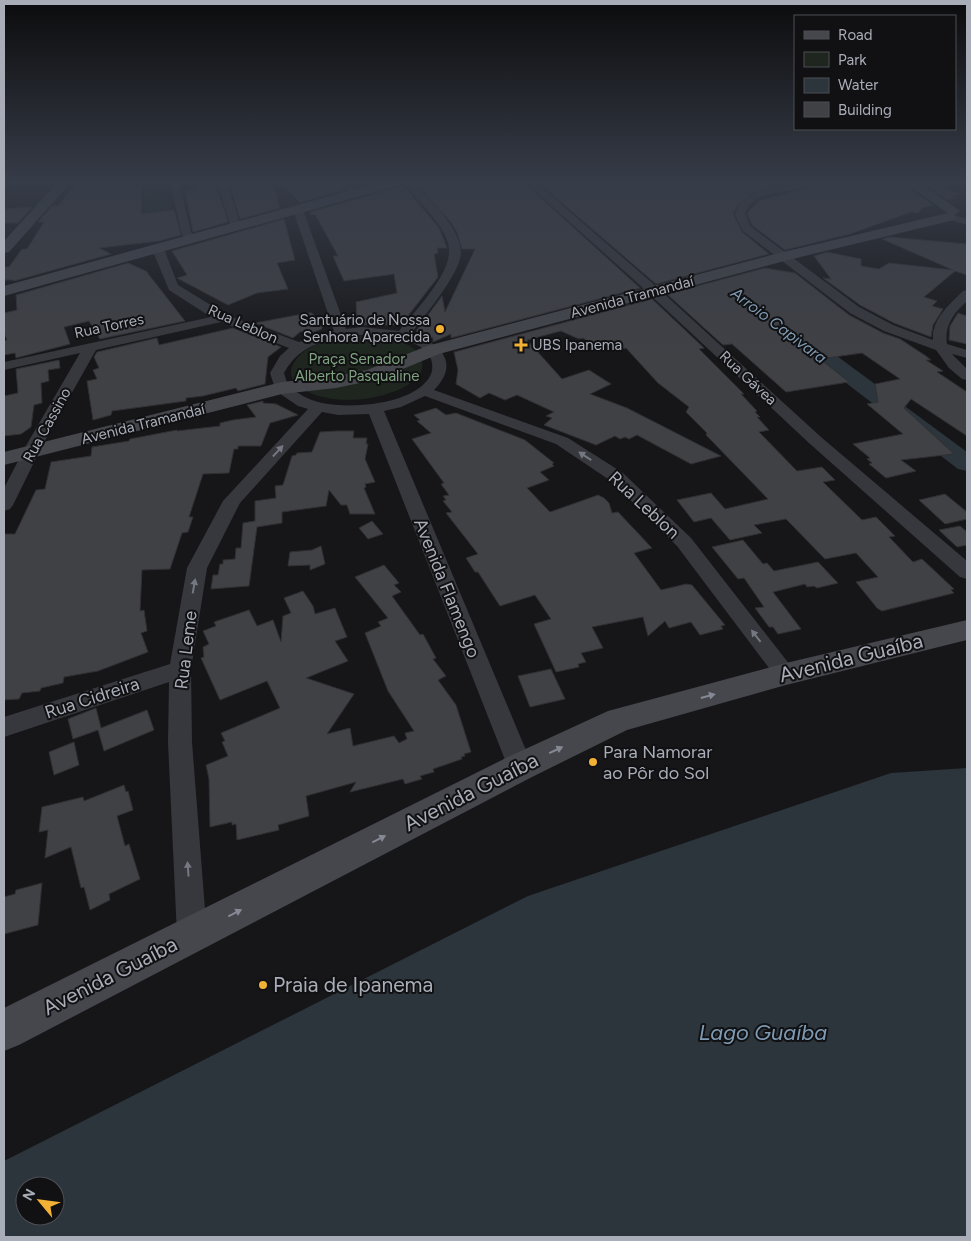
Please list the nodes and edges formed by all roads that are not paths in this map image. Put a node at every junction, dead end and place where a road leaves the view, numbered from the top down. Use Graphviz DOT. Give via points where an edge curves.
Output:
graph roads {
  1 [pos="190,240"];
  2 [pos="308,240"];
  3 [pos="452,240"];
  4 [pos="595,240"];
  5 [pos="762,240"];
  6 [pos="851,240"];
  7 [pos="158,249"];
  8 [pos="784,256"];
  9 [pos="4,291"];
  10 [pos="654,291"];
  11 [pos="967,294"];
  12 [pos="222,318"];
  13 [pos="341,334"];
  14 [pos="91,346"];
  15 [pos="940,347"];
  16 [pos="299,348"];
  17 [pos="402,350"];
  18 [pos="433,350"];
  19 [pos="967,354"];
  20 [pos="370,356"];
  21 [pos="344,363"];
  22 [pos="4,366"];
  23 [pos="967,376"];
  24 [pos="316,378"];
  25 [pos="282,388"];
  26 [pos="424,391"];
  27 [pos="318,408"];
  28 [pos="375,408"];
  29 [pos="31,452"];
  30 [pos="4,459"];
  31 [pos="4,505"];
  32 [pos="967,572"];
  33 [pos="967,630"];
  34 [pos="180,669"];
  35 [pos="786,674"];
  36 [pos="4,727"];
  37 [pos="520,767"];
  38 [pos="192,935"];
  39 [pos="4,1030"];
  1 -- 7 [label="main road"];
  2 -- 13 [label="street"];
  3 -- 17 [label="street" via="455,253 448,275"];
  4 -- 10 [label="street, Rua Gávea"];
  5 -- 8 [label="street"];
  6 -- 8 [label="main road, Avenida Tramandaí"];
  7 -- 9 [label="main road"];
  7 -- 12 [label="street, Rua Leblon" via="173,287"];
  8 -- 10 [label="main road, Avenida Tramandaí"];
  8 -- 15 [label="street" via="830,294 864,316"];
  10 -- 18 [label="main road, Avenida Tramandaí"];
  10 -- 32 [label="street, Rua Gávea" via="815,440"];
  11 -- 15 [label="street" via="948,311 941,324"];
  12 -- 14 [label="street, Rua Torres"];
  12 -- 16 [label="street, Rua Leblon"];
  13 -- 16 [label="street" via="318,339"];
  13 -- 17 [label="street" via="383,332"];
  14 -- 22 [label="street, Rua Torres"];
  14 -- 29 [label="street, Rua Cassino"];
  15 -- 19 [label="street"];
  15 -- 23 [label="street"];
  16 -- 25 [label="street" via="286,358 277,373"];
  17 -- 18 [label="main road, Avenida Tramandaí"];
  17 -- 18 [label="street" via="420,341"];
  17 -- 20 [label="main road, Avenida Tramandaí"];
  17 -- 24 [label="main road, Avenida Tramandaí" via="372,375"];
  18 -- 26 [label="street" via="439,359 440,370"];
  21 -- 24 [label="main road, Avenida Tramandaí"];
  24 -- 25 [label="main road, Avenida Tramandaí"];
  25 -- 27 [label="street" via="296,400"];
  25 -- 29 [label="main road, Avenida Tramandaí"];
  26 -- 28 [label="street" via="400,402"];
  35 -- 26 [label="street, Rua Leblon, one-way" via="684,542 617,476 562,441"];
  27 -- 28 [label="street"];
  34 -- 27 [label="street, Rua Leme, one-way" via="197,568 232,501"];
  28 -- 37 [label="street, Avenida Flamengo"];
  29 -- 30 [label="main road, Avenida Tramandaí"];
  29 -- 31 [label="street, Rua Cassino"];
  33 -- 35 [label="main road, Avenida Guaíba"];
  34 -- 36 [label="street, Rua Cidreira"];
  38 -- 34 [label="street, Rua Leme, one-way" via="180,742"];
  37 -- 35 [label="main road, Avenida Guaíba, one-way" via="619,720"];
  38 -- 37 [label="main road, Avenida Guaíba, one-way"];
  38 -- 39 [label="main road, Avenida Guaíba"];
}
